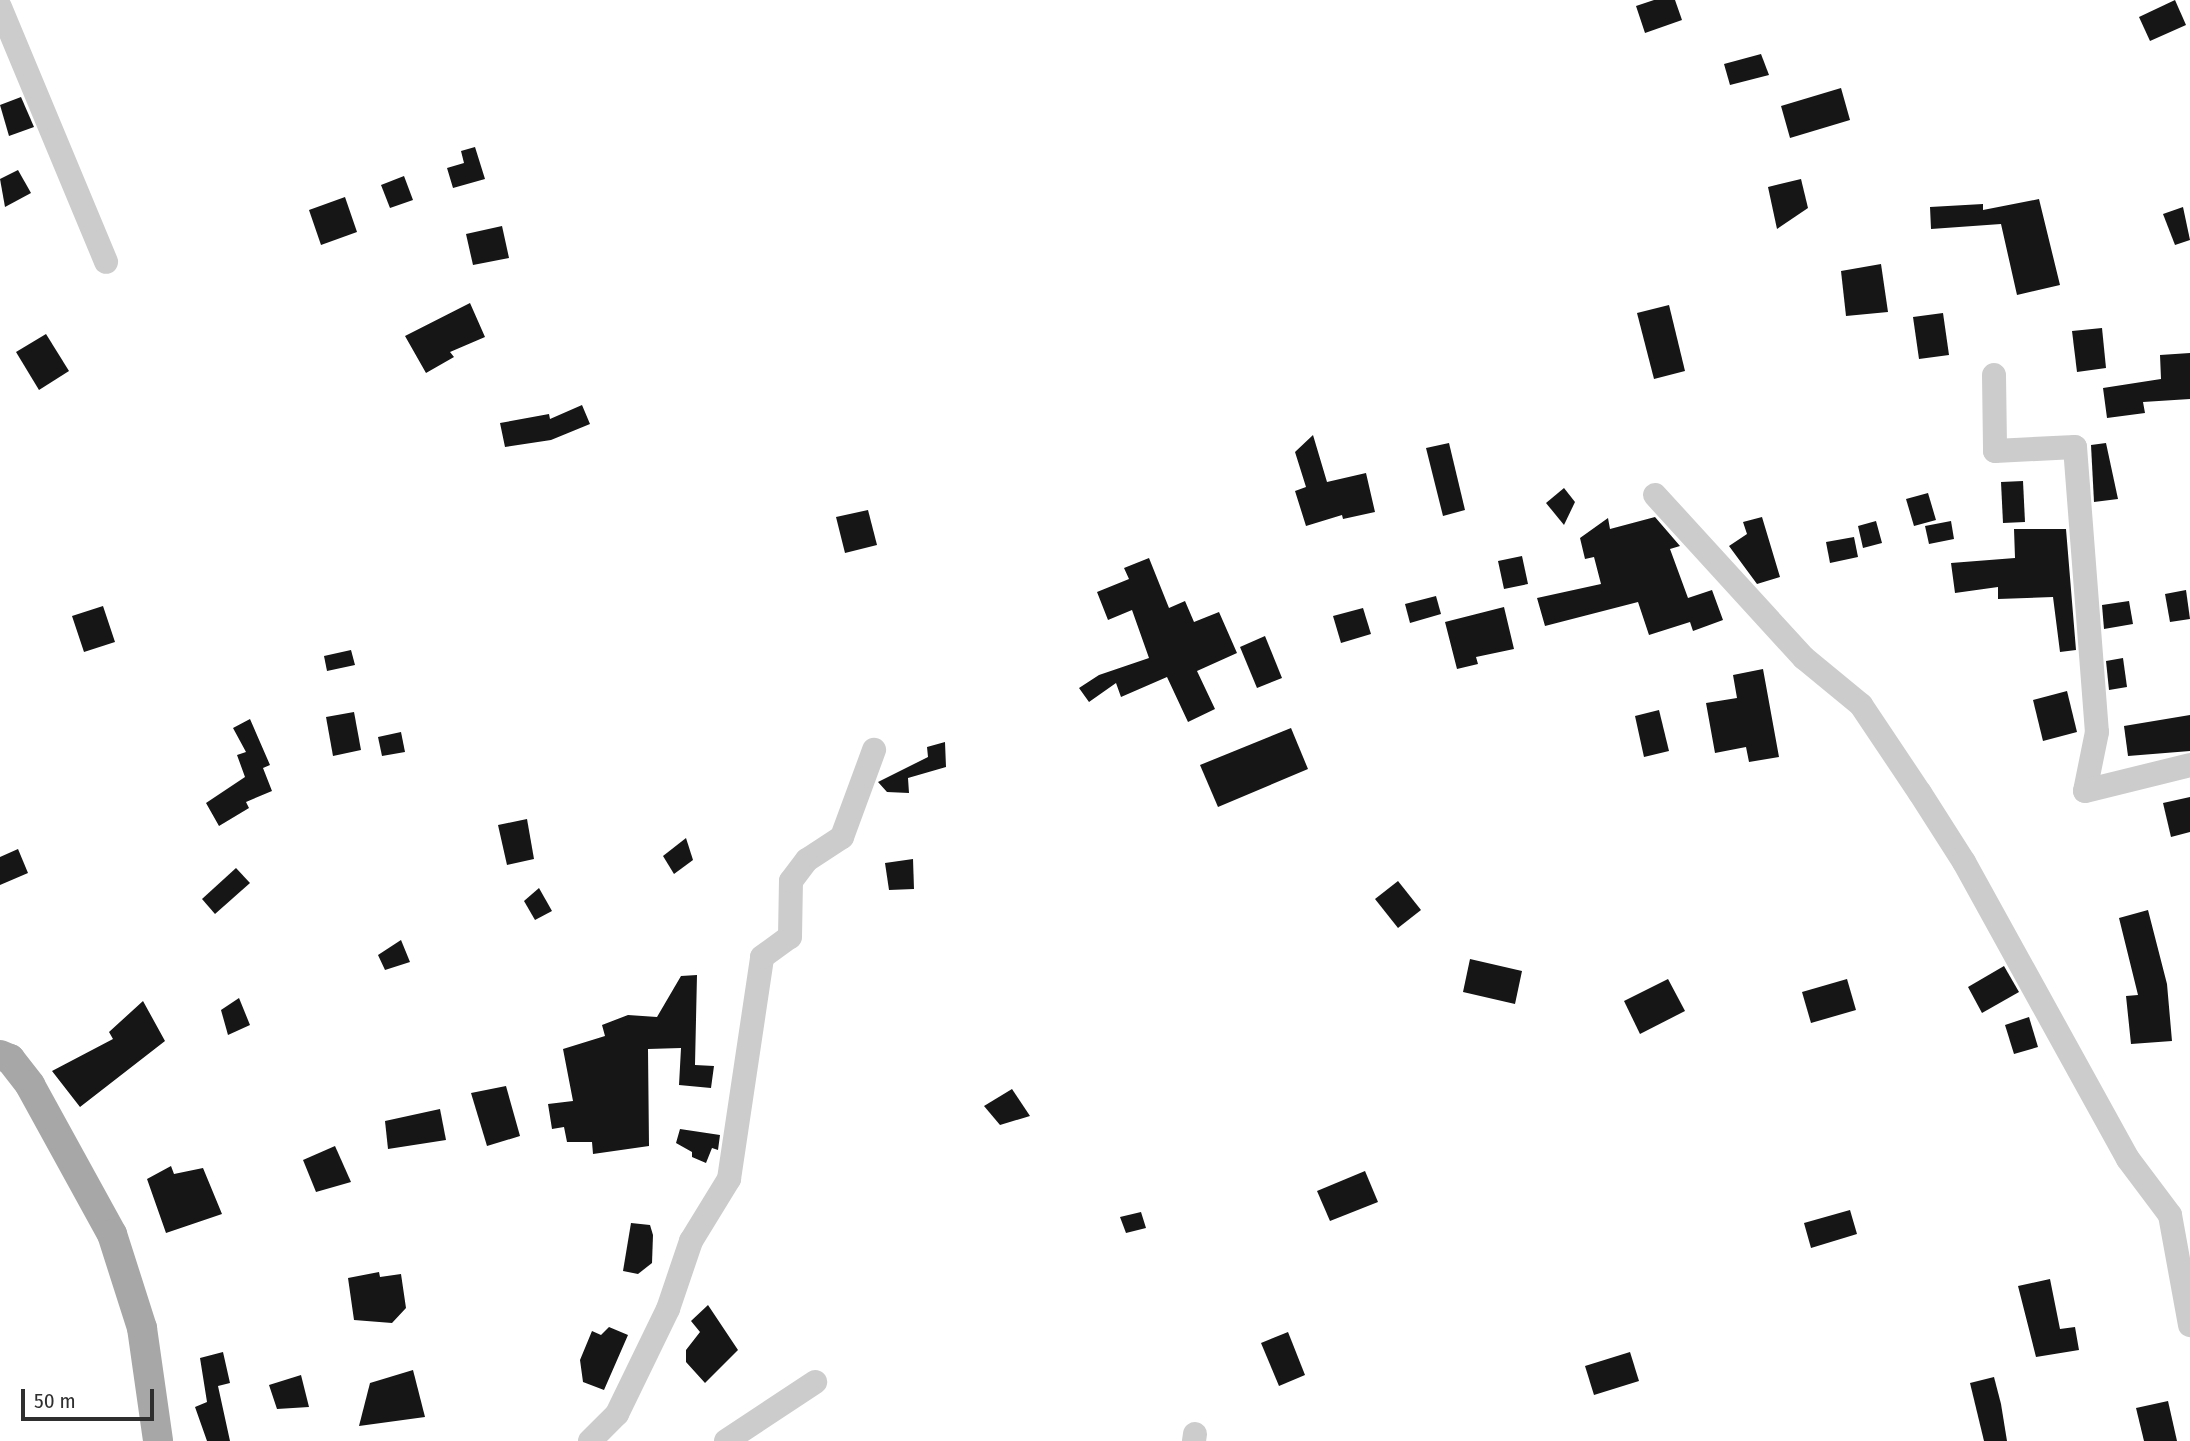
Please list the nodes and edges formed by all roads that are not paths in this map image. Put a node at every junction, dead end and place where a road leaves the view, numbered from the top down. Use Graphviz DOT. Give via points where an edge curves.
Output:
graph roads {
  1 [pos="0,7"];
  2 [pos="106,262"];
  3 [pos="1994,375"];
  4 [pos="1655,495"];
  5 [pos="874,750"];
  6 [pos="2190,765"];
  7 [pos="0,1055"];
  8 [pos="2190,1325"];
  9 [pos="815,1382"];
  10 [pos="158,1441"];
  11 [pos="590,1441"];
  12 [pos="726,1441"];
  1 -- 2 [label="street"];
  3 -- 6 [label="street" via="1995,451 2075,447 2097,732 2085,791"];
  4 -- 8 [label="street" via="1804,657 1861,705 1942,827 2127,1159 2171,1214"];
  5 -- 11 [label="street" via="842,837 807,860 791,881 790,937 762,957 729,1179 691,1241 667,1309 617,1414"];
  7 -- 10 [label="main road" via="10,1059 30,1084 112,1234 142,1328"];
  9 -- 12 [label="street"];
}
